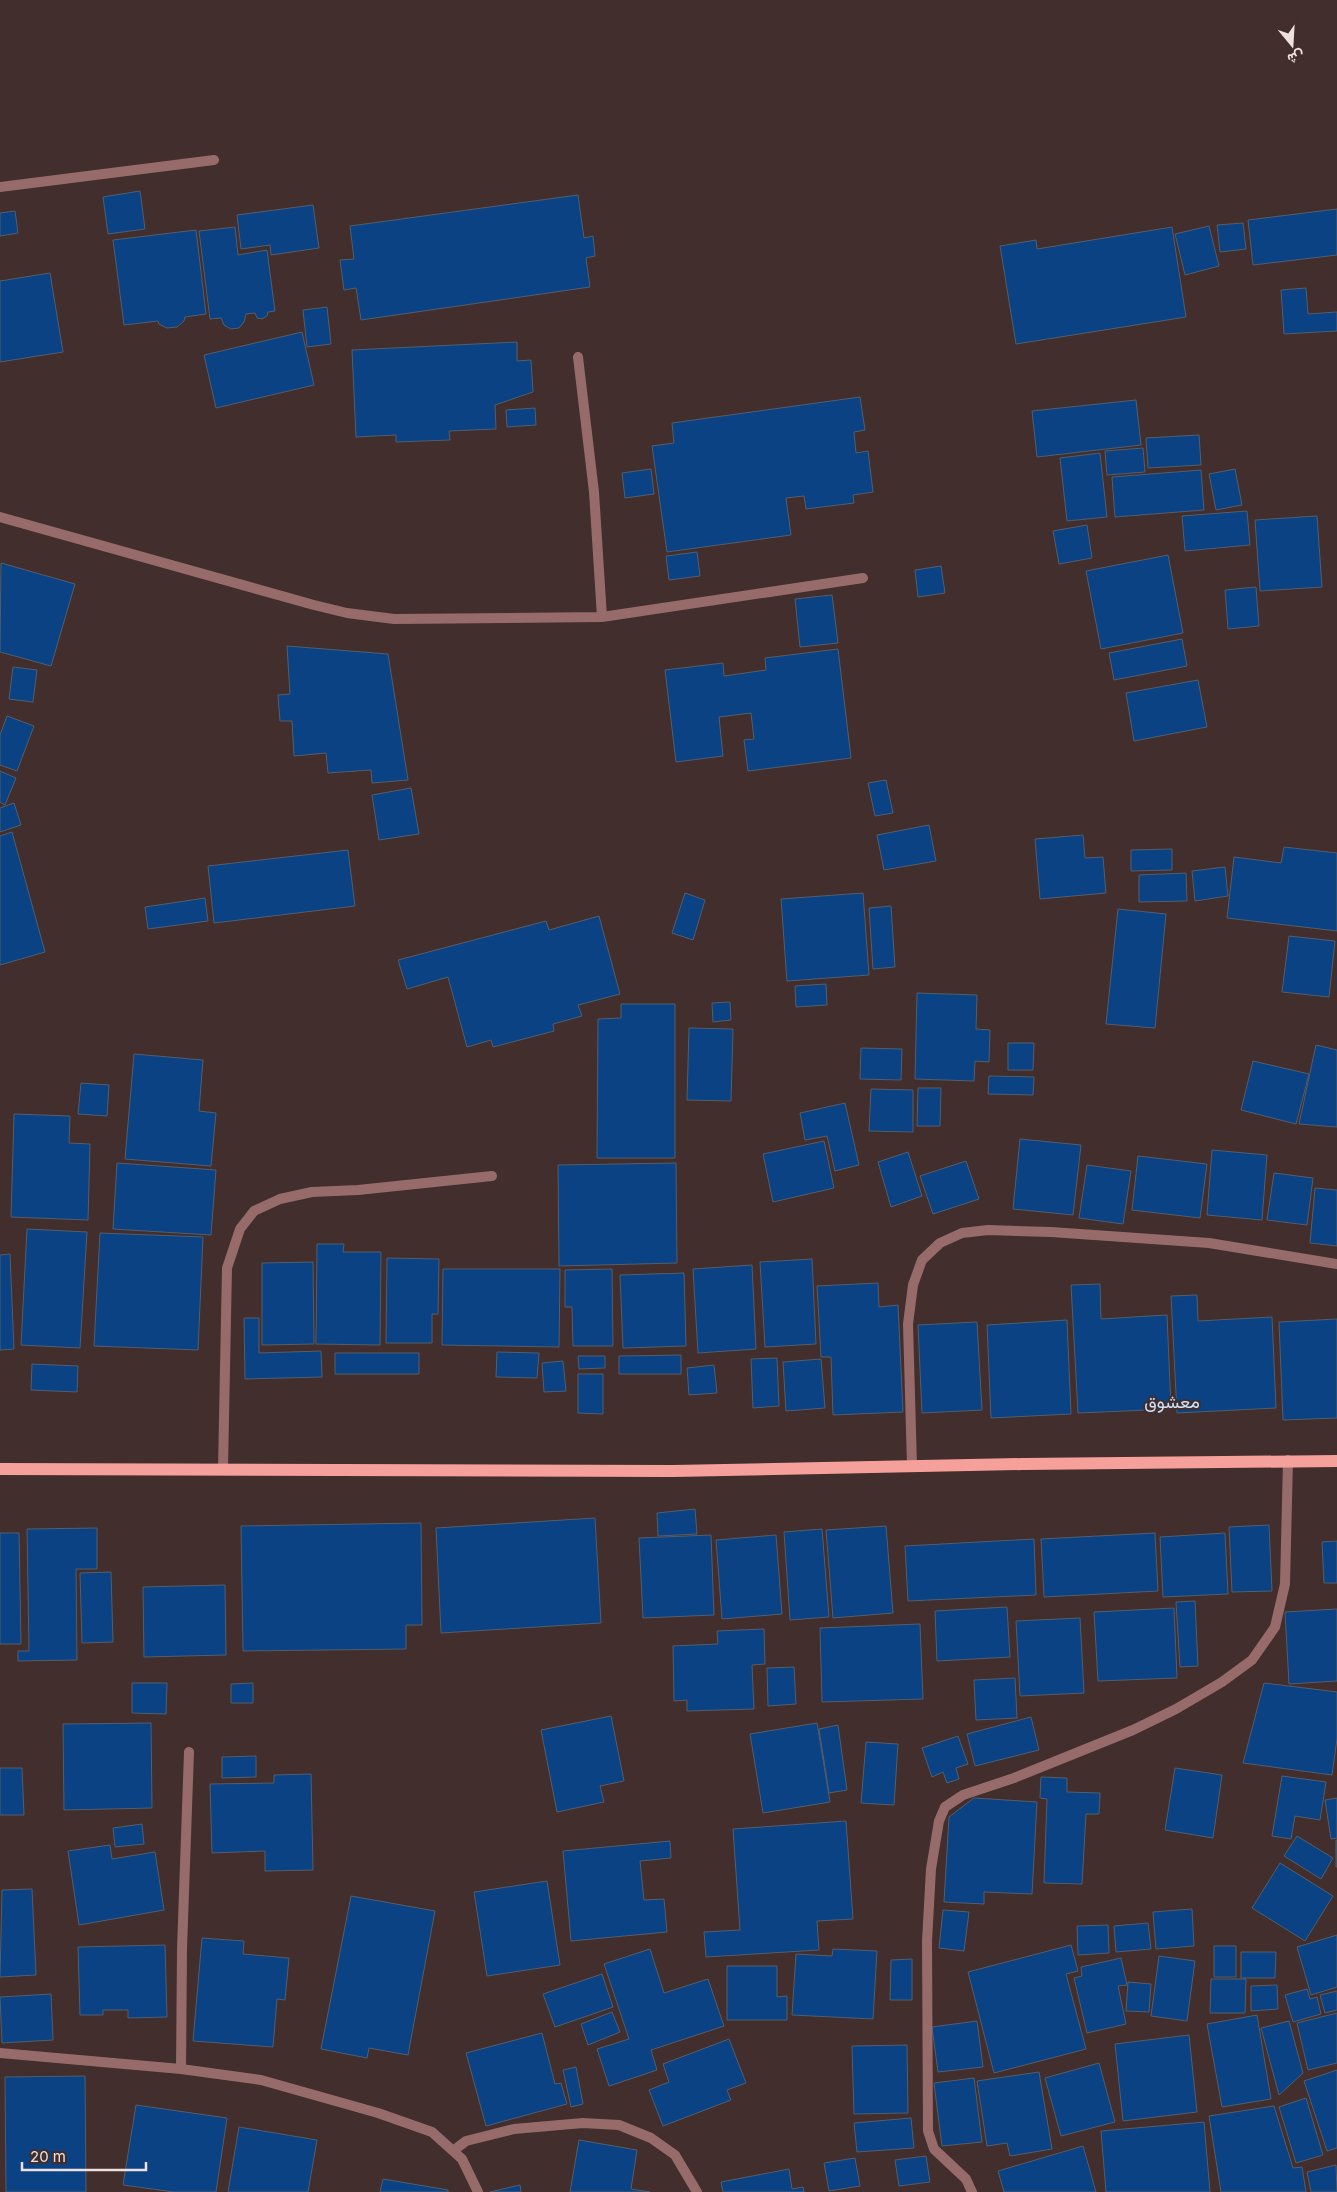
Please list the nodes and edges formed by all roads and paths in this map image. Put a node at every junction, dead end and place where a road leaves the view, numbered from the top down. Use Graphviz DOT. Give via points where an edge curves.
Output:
graph roads {
  1 [pos="214,160"];
  2 [pos="0,187"];
  3 [pos="578,358"];
  4 [pos="0,517"];
  5 [pos="863,578"];
  6 [pos="602,617"];
  7 [pos="492,1176"];
  8 [pos="1337,1264"];
  9 [pos="1288,1460"];
  10 [pos="1337,1461"];
  11 [pos="912,1466"];
  12 [pos="0,1469"];
  13 [pos="223,1469"];
  14 [pos="189,1752"];
  15 [pos="0,2053"];
  16 [pos="180,2069"];
  17 [pos="453,2151"];
  18 [pos="478,2192"];
  19 [pos="697,2192"];
  20 [pos="972,2192"];
  1 -- 2 [label="street"];
  3 -- 6 [label="street" via="594,492"];
  4 -- 6 [label="street" via="347,613 394,619"];
  5 -- 6 [label="street"];
  7 -- 13 [label="street" via="312,1192 280,1199 254,1211 240,1229 228,1268"];
  8 -- 11 [label="street" via="1209,1243 1051,1232 988,1230 962,1233 940,1243 922,1260 913,1285 908,1324"];
  9 -- 10 [label="main road"];
  9 -- 11 [label="main road"];
  9 -- 20 [label="street" via="1285,1584 1275,1627 1252,1660 1222,1682 1133,1730 963,1795 945,1807 939,1821 931,1869 927,1941 928,2131 934,2149 966,2179"];
  11 -- 13 [label="main road" via="672,1471"];
  12 -- 13 [label="main road"];
  14 -- 16 [label="street"];
  15 -- 16 [label="street"];
  16 -- 17 [label="street" via="261,2080 378,2113 432,2132"];
  17 -- 18 [label="street" via="462,2159"];
  17 -- 19 [label="street" via="466,2142 514,2130 583,2123 619,2125 652,2138 674,2155"];
}
